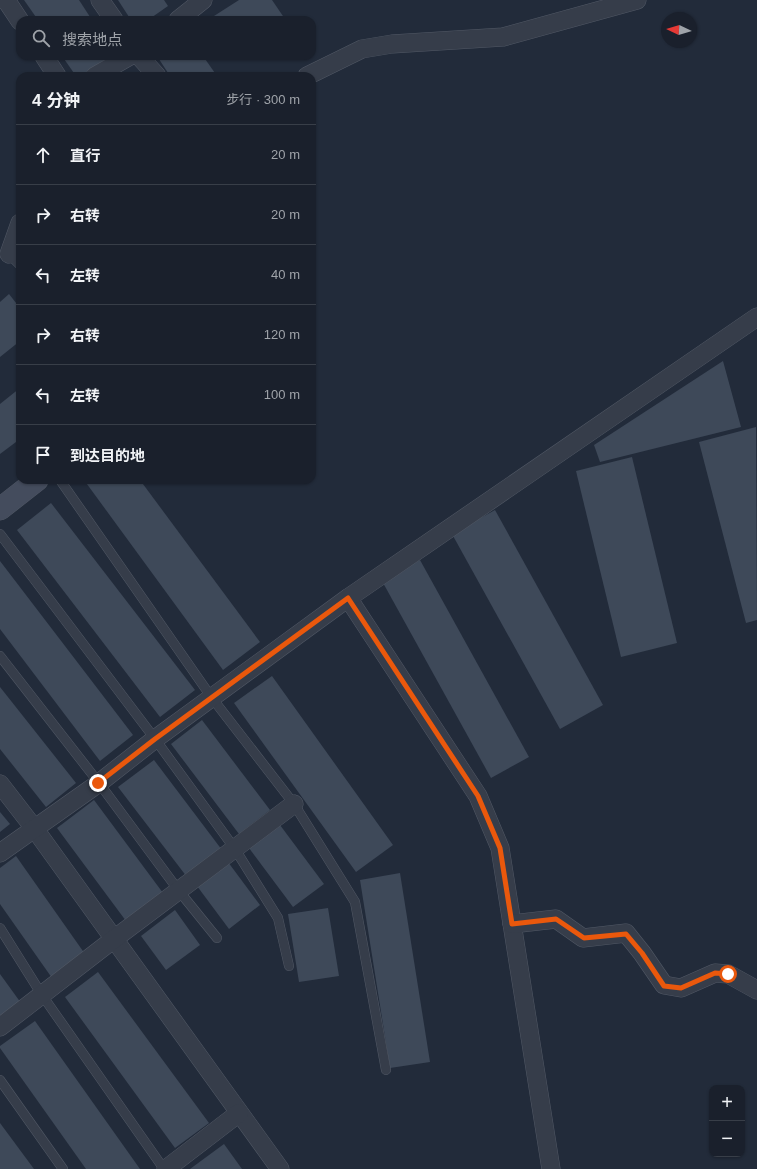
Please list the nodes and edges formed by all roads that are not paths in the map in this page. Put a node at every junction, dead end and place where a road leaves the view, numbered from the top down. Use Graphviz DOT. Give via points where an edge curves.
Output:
graph roads {
  1 [pos="6,0"];
  2 [pos="100,0"];
  3 [pos="637,0"];
  4 [pos="196,2"];
  5 [pos="17,16"];
  6 [pos="111,16"];
  7 [pos="182,16"];
  8 [pos="47,60"];
  9 [pos="123,60"];
  10 [pos="143,60"];
  11 [pos="54,72"];
  12 [pos="102,72"];
  13 [pos="153,72"];
  14 [pos="315,72"];
  15 [pos="16,248"];
  16 [pos="14,260"];
  17 [pos="757,317"];
  18 [pos="32,484"];
  19 [pos="63,484"];
  20 [pos="0,509"];
  21 [pos="0,534"];
  22 [pos="348,598"];
  23 [pos="0,656"];
  24 [pos="212,698"];
  25 [pos="155,739"];
  26 [pos="98,783"];
  27 [pos="0,784"];
  28 [pos="294,804"];
  29 [pos="34,828"];
  30 [pos="235,848"];
  31 [pos="0,853"];
  32 [pos="179,891"];
  33 [pos="512,924"];
  34 [pos="0,928"];
  35 [pos="217,938"];
  36 [pos="114,939"];
  37 [pos="289,966"];
  38 [pos="757,990"];
  39 [pos="42,995"];
  40 [pos="0,1028"];
  41 [pos="386,1070"];
  42 [pos="0,1080"];
  43 [pos="239,1113"];
  44 [pos="63,1169"];
  45 [pos="165,1169"];
  46 [pos="280,1169"];
  47 [pos="551,1169"];
  1 -- 5 [label="street"];
  2 -- 6 [label="street"];
  3 -- 14 [label="street" via="503,37 392,44 362,49"];
  4 -- 7 [label="street"];
  8 -- 11 [label="street"];
  9 -- 12 [label="street"];
  10 -- 13 [label="street"];
  15 -- 16 [label="street"];
  17 -- 22 [label="street"];
  18 -- 20 [label="street"];
  19 -- 24 [label="lane"];
  21 -- 25 [label="lane"];
  22 -- 24 [label="street"];
  22 -- 33 [label="street" via="478,796 500,848"];
  23 -- 26 [label="lane"];
  24 -- 25 [label="street"];
  24 -- 28 [label="lane"];
  25 -- 26 [label="street"];
  25 -- 30 [label="lane"];
  26 -- 29 [label="street"];
  26 -- 32 [label="lane"];
  27 -- 29 [label="street"];
  28 -- 30 [label="street"];
  28 -- 41 [label="lane" via="355,902"];
  29 -- 31 [label="street"];
  29 -- 36 [label="street"];
  30 -- 32 [label="street"];
  30 -- 37 [label="lane" via="278,918"];
  32 -- 35 [label="lane"];
  32 -- 36 [label="street"];
  33 -- 38 [label="street" via="556,919 584,938 626,934 664,986 681,988 715,973 728,974"];
  33 -- 47 [label="street"];
  34 -- 39 [label="lane"];
  36 -- 39 [label="street"];
  36 -- 43 [label="street"];
  39 -- 40 [label="street"];
  39 -- 45 [label="lane"];
  42 -- 44 [label="lane"];
  43 -- 45 [label="street"];
  43 -- 46 [label="street"];
}
